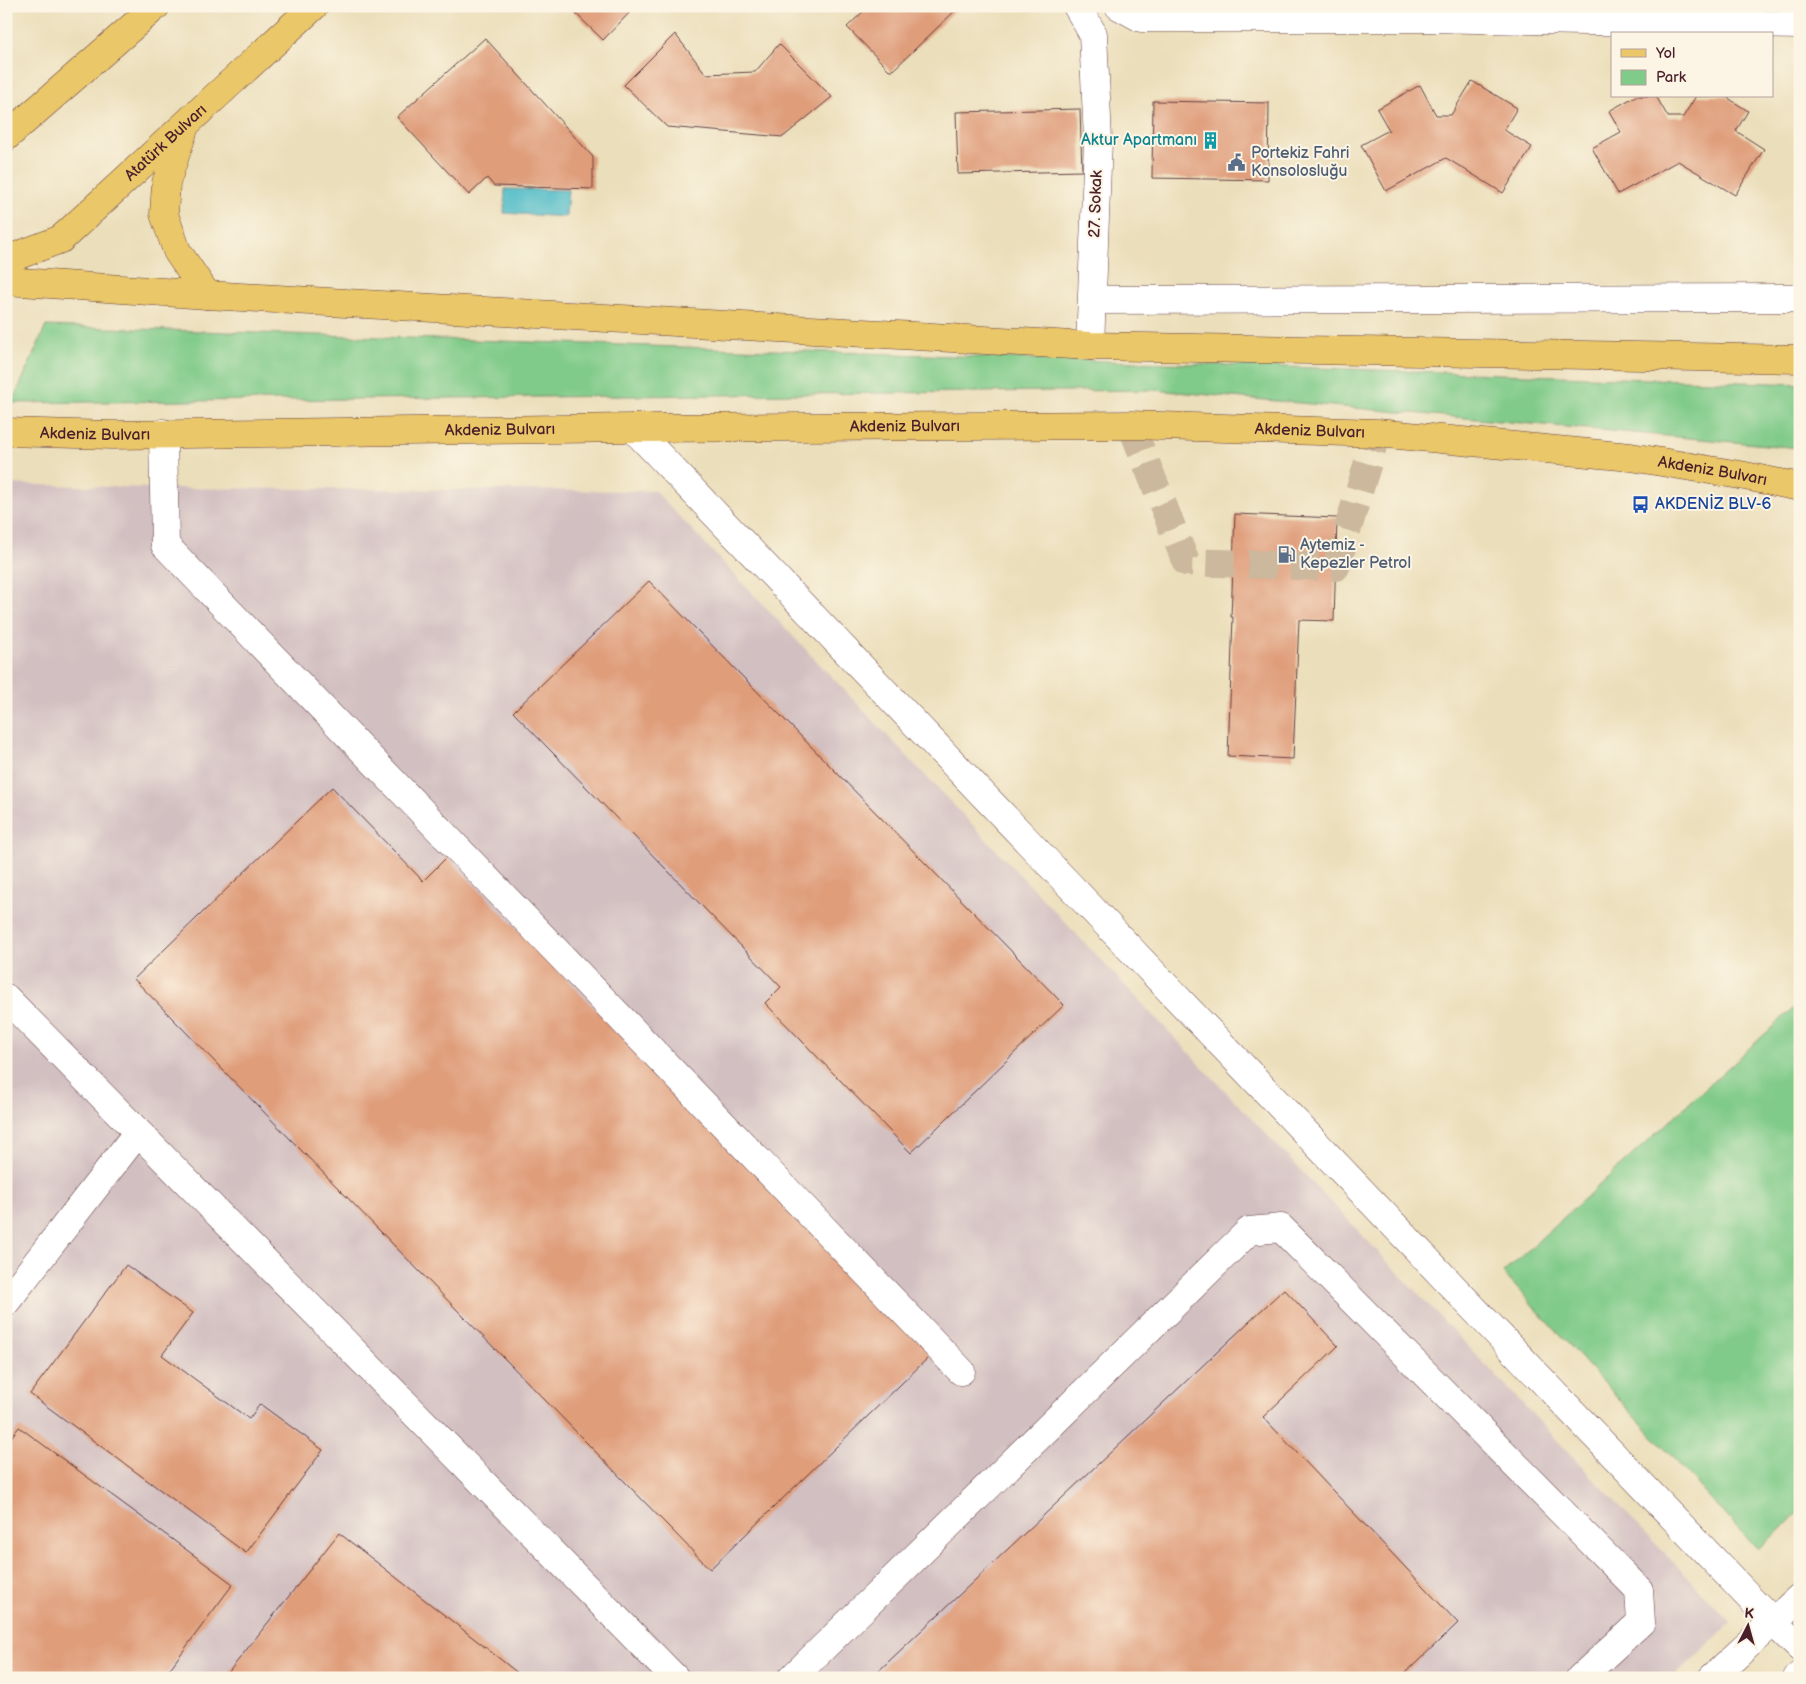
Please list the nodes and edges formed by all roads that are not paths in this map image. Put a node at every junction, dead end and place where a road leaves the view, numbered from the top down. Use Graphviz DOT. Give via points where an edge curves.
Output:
graph roads {
  1 [pos="156,6"];
  2 [pos="314,6"];
  3 [pos="1077,6"];
  4 [pos="1119,6"];
  5 [pos="1421,12"];
  6 [pos="1745,15"];
  7 [pos="1800,25"];
  8 [pos="184,128"];
  9 [pos="6,137"];
  10 [pos="6,260"];
  11 [pos="6,281"];
  12 [pos="207,295"];
  13 [pos="1800,298"];
  14 [pos="1092,300"];
  15 [pos="1090,346"];
  16 [pos="1800,359"];
  17 [pos="633,428"];
  18 [pos="6,432"];
  19 [pos="164,433"];
  20 [pos="1800,488"];
  21 [pos="6,998"];
  22 [pos="138,1132"];
  23 [pos="6,1302"];
  24 [pos="961,1371"];
  25 [pos="1800,1596"];
  26 [pos="1772,1621"];
  27 [pos="1800,1648"];
  28 [pos="675,1678"];
  29 [pos="792,1678"];
  30 [pos="1580,1678"];
  31 [pos="1712,1678"];
  1 -- 9 [label="main road"];
  2 -- 8 [label="main road, Atatürk Bulvarı"];
  3 -- 14 [label="street, 27. Sokak" via="1094,34 1098,140"];
  4 -- 5 [label="street" via="1141,18"];
  5 -- 6 [label="street"];
  6 -- 7 [label="street"];
  8 -- 10 [label="main road, Atatürk Bulvarı" via="61,239"];
  8 -- 12 [label="main road" via="166,183 164,214 177,251"];
  11 -- 12 [label="main road"];
  12 -- 15 [label="main road"];
  13 -- 14 [label="street"];
  14 -- 15 [label="street, 27. Sokak"];
  15 -- 16 [label="main road"];
  17 -- 19 [label="main road, Akdeniz Bulvarı"];
  17 -- 20 [label="main road, Akdeniz Bulvarı" via="1132,425 1376,433 1631,457"];
  17 -- 26 [label="street"];
  18 -- 19 [label="main road, Akdeniz Bulvarı"];
  19 -- 24 [label="street" via="165,545"];
  21 -- 22 [label="street"];
  22 -- 23 [label="street"];
  22 -- 28 [label="street"];
  25 -- 26 [label="street"];
  26 -- 27 [label="street"];
  26 -- 31 [label="street"];
  29 -- 30 [label="street" via="1249,1231 1281,1228 1640,1590 1641,1622"];
}
